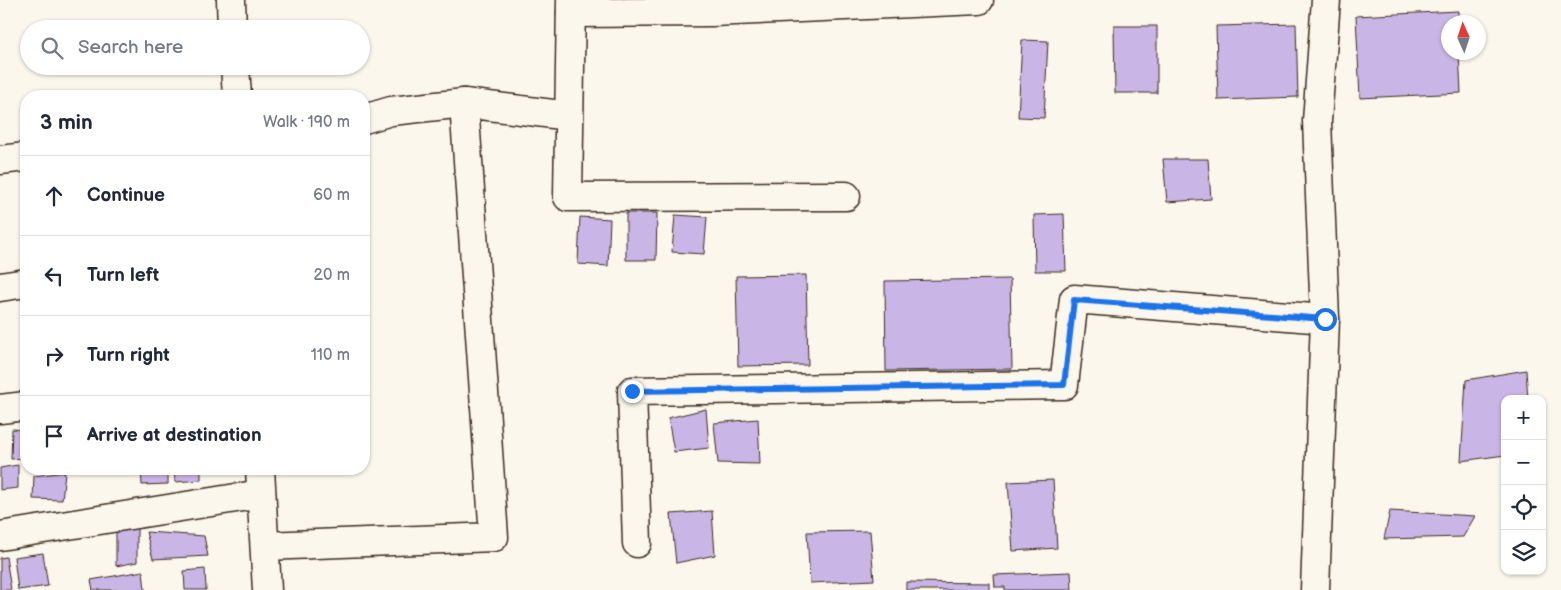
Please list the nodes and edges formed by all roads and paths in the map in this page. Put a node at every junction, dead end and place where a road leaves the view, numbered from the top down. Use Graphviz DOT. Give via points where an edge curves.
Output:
graph roads {
  1 [pos="231,0"];
  2 [pos="978,0"];
  3 [pos="1326,0"];
  4 [pos="571,6"];
  5 [pos="712,6"];
  6 [pos="232,20"];
  7 [pos="236,75"];
  8 [pos="237,90"];
  9 [pos="464,103"];
  10 [pos="569,116"];
  11 [pos="370,117"];
  12 [pos="20,158"];
  13 [pos="0,160"];
  14 [pos="846,196"];
  15 [pos="20,284"];
  16 [pos="0,286"];
  17 [pos="1325,319"];
  18 [pos="20,407"];
  19 [pos="0,409"];
  20 [pos="261,481"];
  21 [pos="0,536"];
  22 [pos="637,543"];
  23 [pos="265,546"];
  24 [pos="267,590"];
  25 [pos="1315,590"];
  1 -- 6 [label="street"];
  2 -- 5 [label="street"];
  3 -- 17 [label="street" via="1317,121"];
  4 -- 5 [label="street"];
  4 -- 10 [label="street"];
  7 -- 8 [label="street"];
  9 -- 10 [label="street"];
  9 -- 11 [label="street" via="391,111"];
  9 -- 23 [label="street" via="494,536"];
  10 -- 14 [label="street" via="568,197"];
  12 -- 13 [label="street"];
  15 -- 16 [label="street"];
  17 -- 22 [label="street" via="1074,300 1064,385 632,391"];
  17 -- 25 [label="street"];
  18 -- 19 [label="street"];
  20 -- 21 [label="street"];
  20 -- 23 [label="street"];
  23 -- 24 [label="street"];
}
